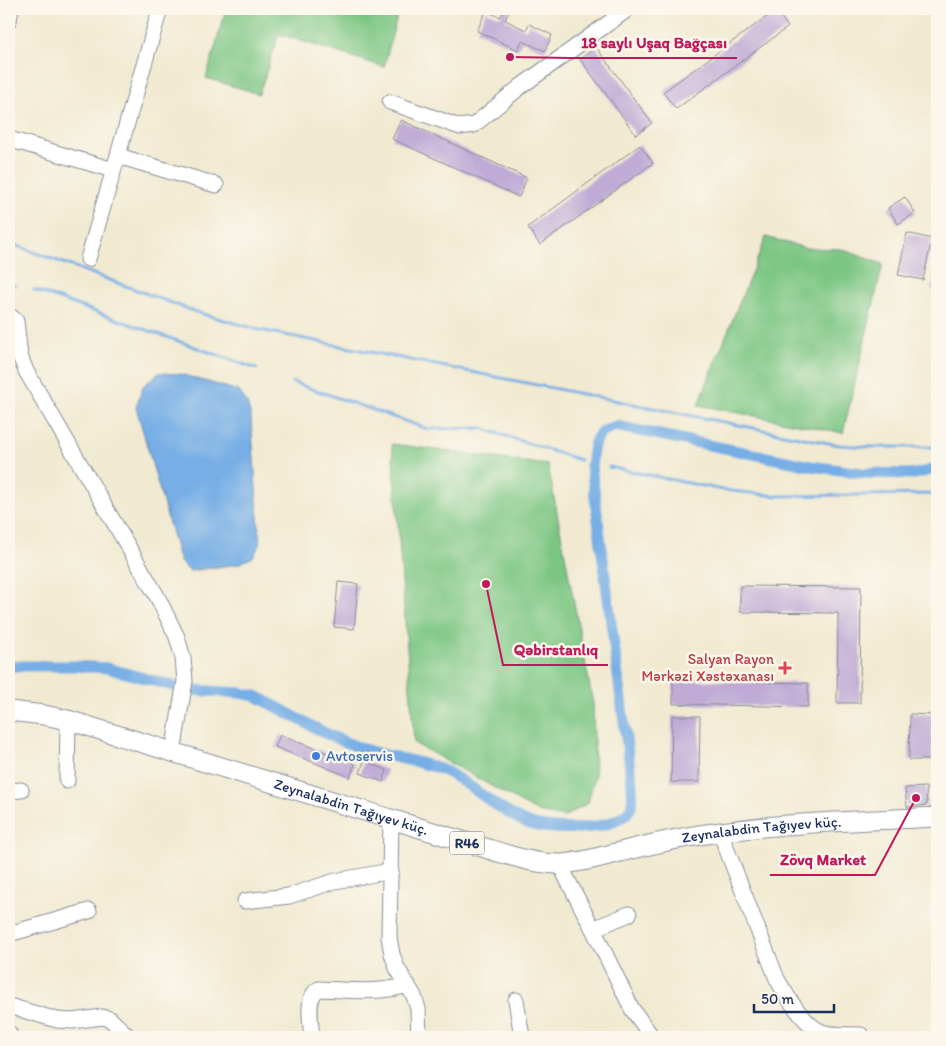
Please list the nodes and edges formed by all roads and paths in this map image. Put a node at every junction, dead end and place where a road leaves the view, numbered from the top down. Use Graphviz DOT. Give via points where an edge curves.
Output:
graph roads {
  1 [pos="12,9"];
  2 [pos="160,9"];
  3 [pos="628,9"];
  4 [pos="9,20"];
  5 [pos="390,102"];
  6 [pos="9,139"];
  7 [pos="116,163"];
  8 [pos="216,185"];
  9 [pos="88,259"];
  10 [pos="9,315"];
  11 [pos="9,711"];
  12 [pos="68,720"];
  13 [pos="173,752"];
  14 [pos="66,781"];
  15 [pos="937,817"];
  16 [pos="391,820"];
  17 [pos="720,832"];
  18 [pos="561,864"];
  19 [pos="391,872"];
  20 [pos="245,901"];
  21 [pos="89,912"];
  22 [pos="629,914"];
  23 [pos="593,929"];
  24 [pos="9,934"];
  25 [pos="408,985"];
  26 [pos="516,1000"];
  27 [pos="9,1006"];
  28 [pos="9,1033"];
  29 [pos="861,1035"];
  30 [pos="9,1037"];
  31 [pos="130,1037"];
  32 [pos="312,1037"];
  33 [pos="419,1037"];
  34 [pos="522,1037"];
  35 [pos="652,1037"];
  1 -- 4 [label="street"];
  2 -- 7 [label="street"];
  3 -- 5 [label="street" via="520,86 474,126 460,127"];
  6 -- 7 [label="street"];
  7 -- 8 [label="street"];
  7 -- 9 [label="street"];
  10 -- 13 [label="street" via="16,321 20,356 26,371 158,598 177,637 185,681"];
  11 -- 12 [label="main road, Zeynalabdin Tağıyev küç. / R46"];
  12 -- 13 [label="main road, Zeynalabdin Tağıyev küç. / R46"];
  12 -- 14 [label="street"];
  13 -- 16 [label="main road, Zeynalabdin Tağıyev küç. / R46"];
  15 -- 17 [label="main road, Zeynalabdin Tağıyev küç. / R46"];
  16 -- 18 [label="main road, Zeynalabdin Tağıyev küç. / R46" via="524,859"];
  16 -- 19 [label="street"];
  17 -- 18 [label="main road, Zeynalabdin Tağıyev küç. / R46" via="677,838"];
  17 -- 29 [label="street" via="776,979 788,998 812,1027 824,1032"];
  18 -- 23 [label="street"];
  19 -- 20 [label="street" via="335,881 289,896"];
  19 -- 25 [label="street" via="391,946 397,968"];
  21 -- 24 [label="street"];
  22 -- 23 [label="street"];
  23 -- 35 [label="street" via="632,1010"];
  25 -- 32 [label="street" via="374,992 320,988 314,991 311,1000"];
  25 -- 33 [label="street" via="418,1010"];
  26 -- 34 [label="street"];
  27 -- 31 [label="street" via="57,1020 110,1019"];
  28 -- 30 [label="street"];
}
